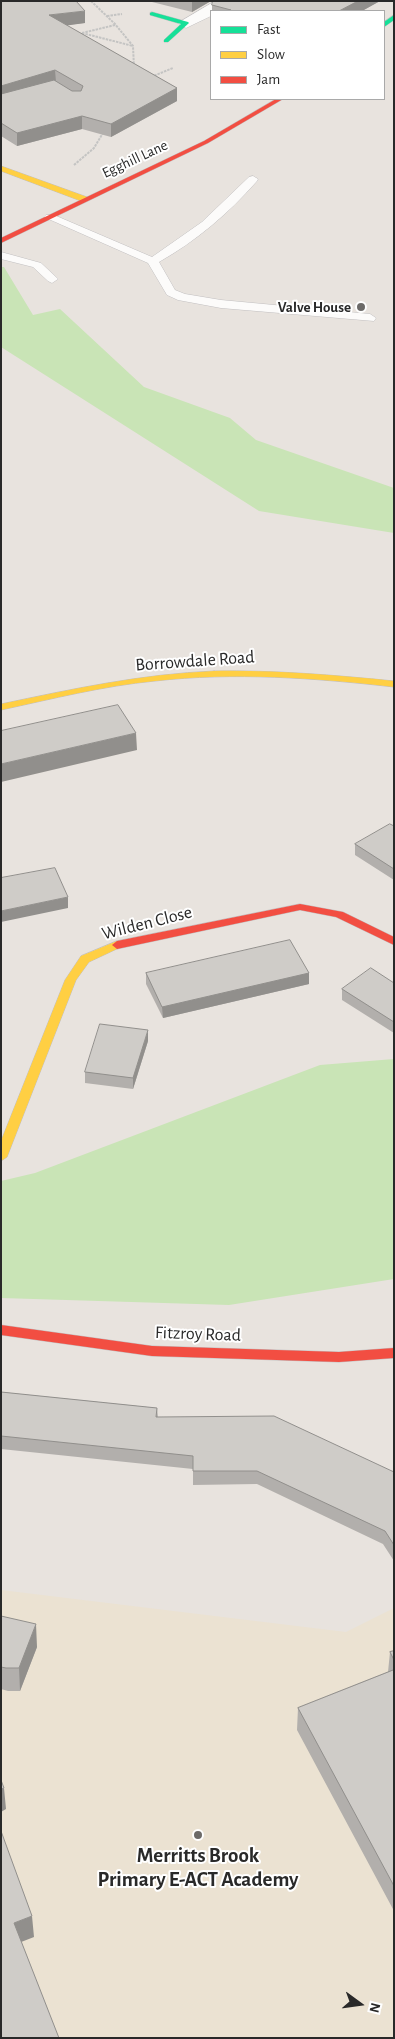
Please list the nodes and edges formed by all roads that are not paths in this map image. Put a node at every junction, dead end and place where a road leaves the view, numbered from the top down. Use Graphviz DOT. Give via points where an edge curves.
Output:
graph roads {
  1 [pos="227,1"];
  2 [pos="210,10"];
  3 [pos="210,10"];
  4 [pos="152,14"];
  5 [pos="186,23"];
  6 [pos="166,40"];
  7 [pos="278,100"];
  8 [pos="1,168"];
  9 [pos="253,179"];
  10 [pos="84,199"];
  11 [pos="50,217"];
  12 [pos="1,241"];
  13 [pos="1,256"];
  14 [pos="152,261"];
  15 [pos="52,279"];
  16 [pos="370,318"];
  17 [pos="394,684"];
  18 [pos="1,707"];
  19 [pos="394,942"];
  20 [pos="1,1157"];
  21 [pos="1,1330"];
  22 [pos="394,1353"];
  1 -- 3 [label="street"];
  2 -- 5 [label="street"];
  4 -- 5 [label="street"];
  5 -- 6 [label="street"];
  7 -- 10 [label="street, Egghill Lane" via="206,142"];
  8 -- 10 [label="street"];
  9 -- 14 [label="lane" via="177,248"];
  10 -- 11 [label="street, Egghill Lane"];
  11 -- 12 [label="street, Egghill Lane"];
  11 -- 14 [label="lane"];
  13 -- 15 [label="lane" via="37,265"];
  14 -- 16 [label="lane" via="171,292 182,297 221,304"];
  17 -- 18 [label="street, Borrowdale Road" via="260,674 176,676 88,688"];
  19 -- 20 [label="street, Wilden Close" via="352,918 325,908 300,906 109,947 85,959 72,980"];
  21 -- 22 [label="street, Fitzroy Road" via="152,1351 339,1357"];
}
